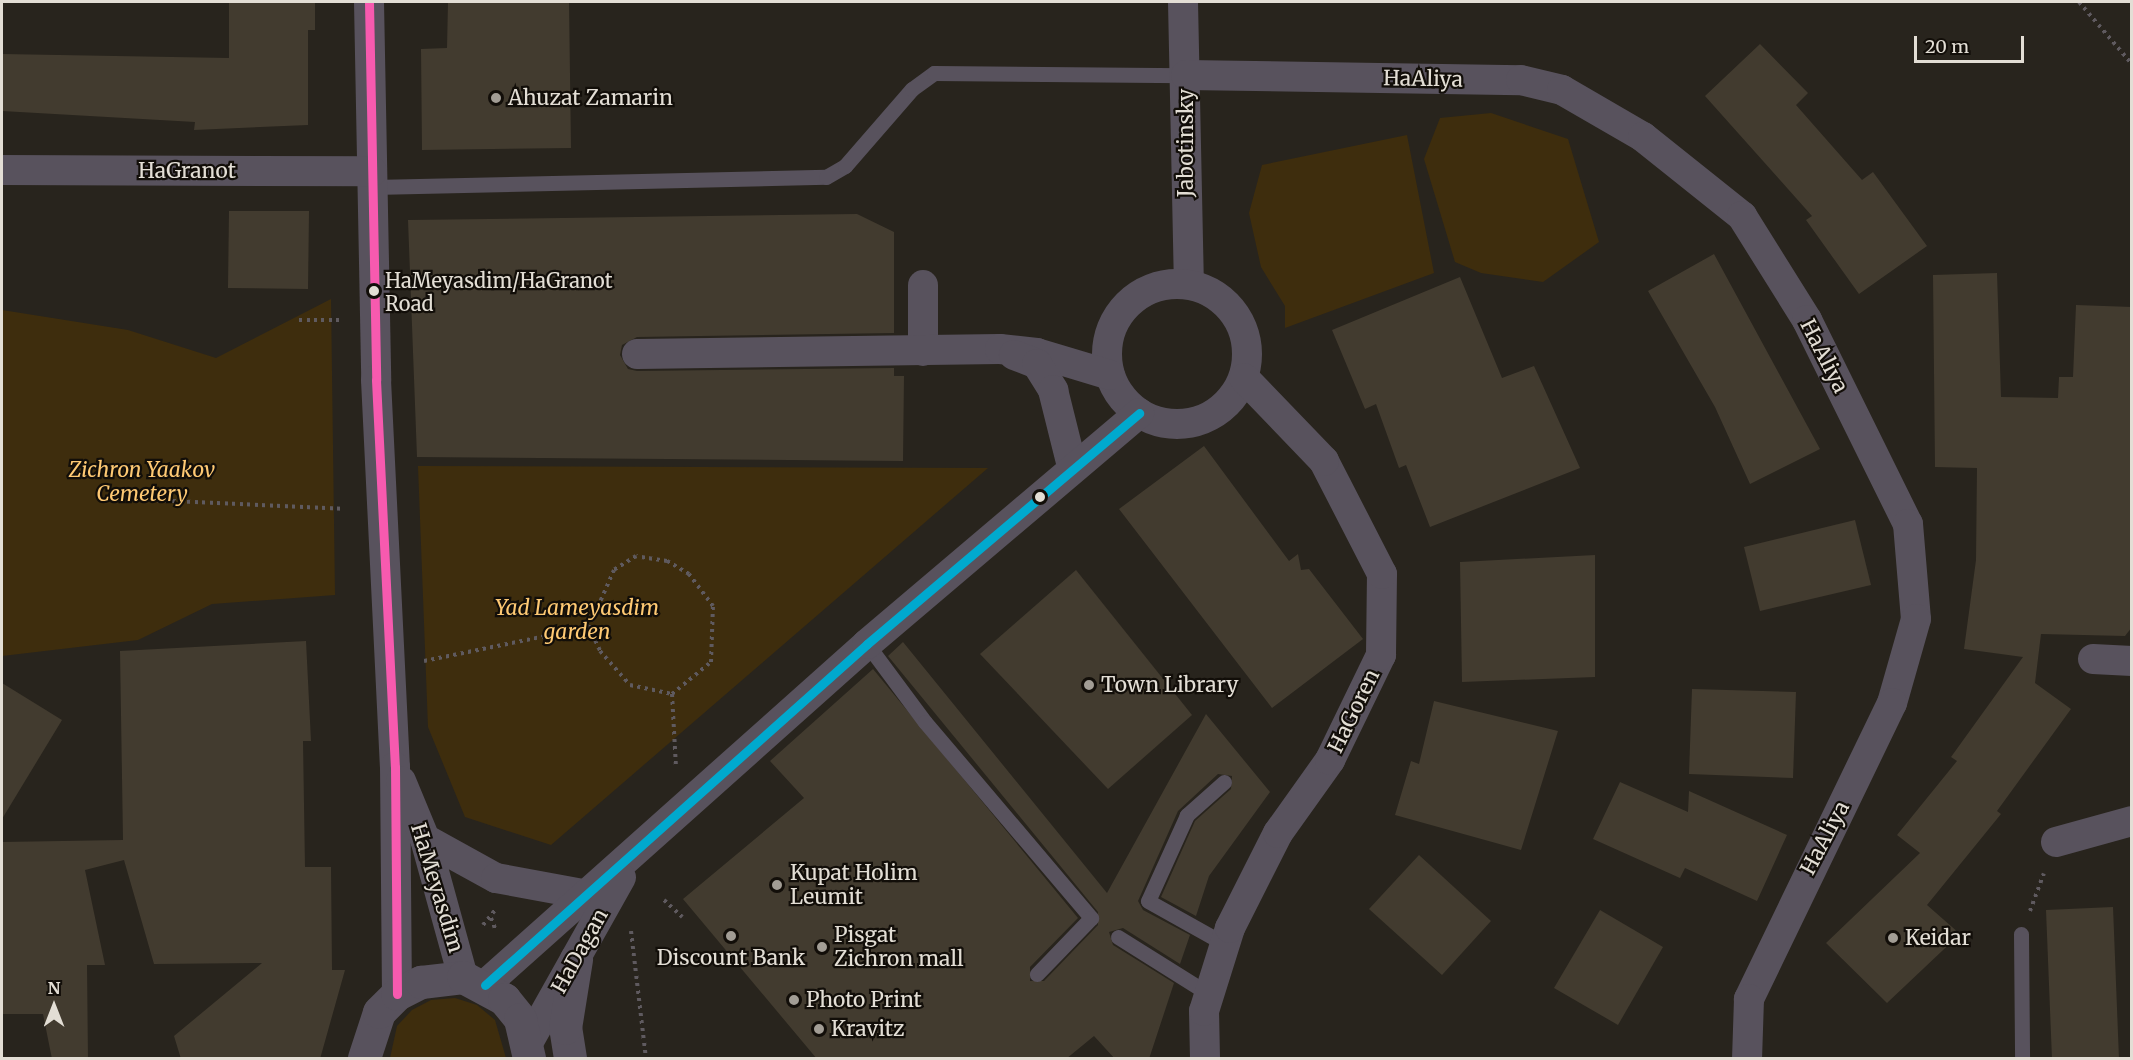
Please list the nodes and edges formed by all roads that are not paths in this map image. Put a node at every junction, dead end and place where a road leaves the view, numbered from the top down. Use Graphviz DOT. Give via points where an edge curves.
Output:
graph roads {
  1 [pos="369,2"];
  2 [pos="1183,2"];
  3 [pos="1186,75"];
  4 [pos="2,170"];
  5 [pos="372,179"];
  6 [pos="1189,284"];
  7 [pos="923,285"];
  8 [pos="1000,349"];
  9 [pos="923,351"];
  10 [pos="637,354"];
  11 [pos="1110,375"];
  12 [pos="1244,378"];
  13 [pos="1139,414"];
  14 [pos="1072,466"];
  15 [pos="867,644"];
  16 [pos="2092,659"];
  17 [pos="2132,661"];
  18 [pos="395,767"];
  19 [pos="1224,782"];
  20 [pos="2132,821"];
  21 [pos="425,839"];
  22 [pos="2056,842"];
  23 [pos="631,858"];
  24 [pos="589,895"];
  25 [pos="2021,934"];
  26 [pos="1118,938"];
  27 [pos="1225,944"];
  28 [pos="576,959"];
  29 [pos="1037,974"];
  30 [pos="474,981"];
  31 [pos="397,994"];
  32 [pos="1209,994"];
  33 [pos="529,1051"];
  34 [pos="364,1059"];
  35 [pos="570,1059"];
  36 [pos="1205,1059"];
  37 [pos="1747,1059"];
  38 [pos="2022,1059"];
  1 -- 5 [label="street, HaMeyasdim"];
  2 -- 3 [label="street, Jabotinsky"];
  3 -- 5 [label="lane" via="934,74 912,89 845,166 826,177"];
  3 -- 6 [label="street, Jabotinsky"];
  3 -- 37 [label="street, HaAliya" via="1521,80 1562,90 1643,137 1742,216 1807,320 1908,524 1916,619 1892,703 1749,999"];
  4 -- 5 [label="street, HaGranot"];
  5 -- 18 [label="street, HaMeyasdim"];
  6 -- 11 [label="street" via="1169,283 1131,300 1109,335"];
  6 -- 12 [label="street" via="1226,302 1239,318 1248,358"];
  7 -- 9 [label="street"];
  8 -- 9 [label="street"];
  8 -- 11 [label="street" via="1037,353"];
  8 -- 14 [label="street" via="1037,364 1062,417"];
  9 -- 10 [label="street"];
  11 -- 13 [label="street" via="1121,397"];
  12 -- 13 [label="street" via="1234,397 1200,421 1159,422"];
  12 -- 27 [label="street, HaGoren" via="1324,461 1382,574 1381,655 1330,760 1278,833"];
  13 -- 14 [label="street, HaDagan"];
  14 -- 15 [label="street, HaDagan"];
  15 -- 23 [label="street, HaDagan" via="679,808"];
  15 -- 29 [label="lane" via="925,722 1091,918"];
  16 -- 17 [label="street"];
  18 -- 21 [label="street, HaMeyasdim"];
  18 -- 31 [label="street, HaMeyasdim"];
  19 -- 27 [label="lane" via="1187,815 1148,901"];
  20 -- 22 [label="street"];
  21 -- 24 [label="street" via="496,878"];
  21 -- 30 [label="street, HaMeyasdim"];
  23 -- 24 [label="street, HaDagan"];
  23 -- 28 [label="street, HaDagan"];
  24 -- 30 [label="street, HaDagan"];
  25 -- 38 [label="lane"];
  26 -- 32 [label="lane"];
  27 -- 32 [label="street, HaGoren"];
  28 -- 33 [label="street, HaDagan"];
  28 -- 35 [label="street" via="565,1028"];
  30 -- 31 [label="street" via="421,982"];
  30 -- 33 [label="street" via="520,1019"];
  31 -- 34 [label="street" via="379,1012"];
  32 -- 36 [label="street, HaGoren" via="1204,1011"];
}
